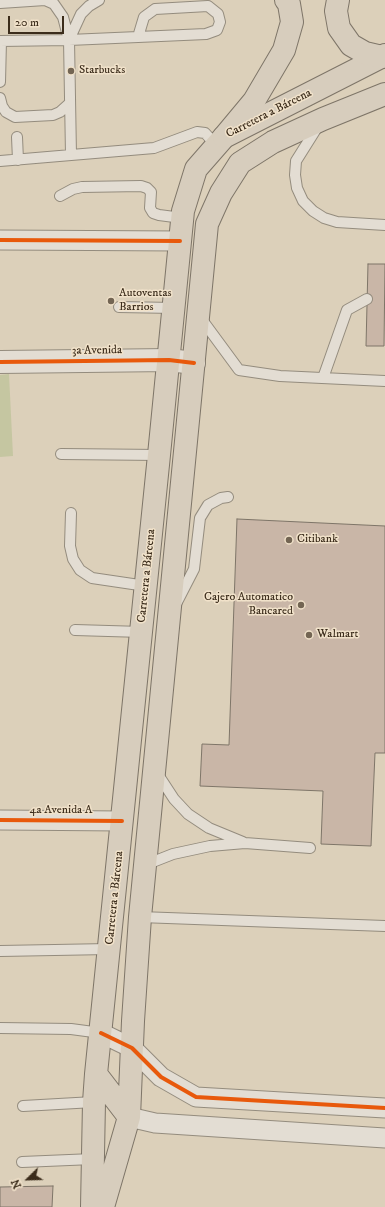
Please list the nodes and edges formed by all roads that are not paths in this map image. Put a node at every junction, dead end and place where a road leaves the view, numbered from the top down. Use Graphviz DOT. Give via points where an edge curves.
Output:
graph roads {
  1 [pos="99,0"];
  2 [pos="286,0"];
  3 [pos="338,0"];
  4 [pos="0,3"];
  5 [pos="138,37"];
  6 [pos="69,40"];
  7 [pos="1,41"];
  8 [pos="383,56"];
  9 [pos="0,82"];
  10 [pos="385,94"];
  11 [pos="0,98"];
  12 [pos="70,103"];
  13 [pos="323,119"];
  14 [pos="17,137"];
  15 [pos="220,141"];
  16 [pos="71,155"];
  17 [pos="18,160"];
  18 [pos="0,161"];
  19 [pos="60,196"];
  20 [pos="182,218"];
  21 [pos="385,225"];
  22 [pos="0,240"];
  23 [pos="180,241"];
  24 [pos="367,299"];
  25 [pos="119,308"];
  26 [pos="174,308"];
  27 [pos="198,315"];
  28 [pos="169,360"];
  29 [pos="0,362"];
  30 [pos="194,363"];
  31 [pos="323,378"];
  32 [pos="385,381"];
  33 [pos="61,454"];
  34 [pos="160,456"];
  35 [pos="228,497"];
  36 [pos="71,513"];
  37 [pos="146,586"];
  38 [pos="169,619"];
  39 [pos="75,630"];
  40 [pos="142,632"];
  41 [pos="154,769"];
  42 [pos="0,820"];
  43 [pos="122,821"];
  44 [pos="245,843"];
  45 [pos="310,848"];
  46 [pos="145,865"];
  47 [pos="140,917"];
  48 [pos="385,926"];
  49 [pos="109,949"];
  50 [pos="0,951"];
  51 [pos="0,1028"];
  52 [pos="101,1033"];
  53 [pos="132,1048"];
  54 [pos="96,1074"];
  55 [pos="94,1102"];
  56 [pos="23,1106"];
  57 [pos="385,1108"];
  58 [pos="129,1118"];
  59 [pos="94,1135"];
  60 [pos="385,1138"];
  61 [pos="93,1159"];
  62 [pos="22,1162"];
  63 [pos="92,1207"];
  64 [pos="103,1207"];
  1 -- 6 [label="lane" via="81,14"];
  2 -- 15 [label="main road" via="292,22 284,50 254,101"];
  3 -- 8 [label="main road" via="336,11 339,28 351,45 365,53"];
  4 -- 6 [label="lane" via="45,0 54,4 62,17"];
  5 -- 5 [label="lane" via="144,17 155,9 208,6 218,14 220,22 217,30 206,34"];
  5 -- 6 [label="lane"];
  6 -- 7 [label="lane"];
  6 -- 12 [label="lane"];
  7 -- 9 [label="lane"];
  8 -- 15 [label="main road, Carretera a Bárcena"];
  10 -- 13 [label="main road"];
  11 -- 12 [label="lane" via="6,112 15,116 53,115"];
  12 -- 16 [label="lane"];
  13 -- 21 [label="lane" via="296,161 297,188 303,201 324,218 337,222"];
  13 -- 27 [label="main road" via="272,142 240,163 221,193 208,224"];
  14 -- 17 [label="lane"];
  15 -- 16 [label="lane" via="197,132 154,148"];
  15 -- 20 [label="main road, Carretera a Bárcena" via="196,169"];
  16 -- 17 [label="lane"];
  17 -- 18 [label="lane"];
  19 -- 20 [label="lane" via="82,186 141,186 151,192 150,208 153,213"];
  20 -- 23 [label="main road, Carretera a Bárcena"];
  22 -- 23 [label="street"];
  23 -- 26 [label="main road, Carretera a Bárcena"];
  24 -- 31 [label="lane" via="346,310"];
  25 -- 26 [label="lane"];
  26 -- 28 [label="main road, Carretera a Bárcena"];
  27 -- 30 [label="main road"];
  27 -- 31 [label="lane" via="239,370 280,376"];
  28 -- 29 [label="street, 3a Avenida"];
  28 -- 30 [label="street, 3a Avenida"];
  28 -- 34 [label="main road, Carretera a Bárcena"];
  30 -- 38 [label="main road"];
  31 -- 32 [label="lane"];
  33 -- 34 [label="lane"];
  34 -- 37 [label="main road, Carretera a Bárcena"];
  35 -- 38 [label="lane" via="208,505 200,518 194,568"];
  36 -- 37 [label="lane" via="70,546 73,559 80,570 92,578"];
  37 -- 40 [label="main road, Carretera a Bárcena"];
  38 -- 41 [label="main road"];
  39 -- 40 [label="lane"];
  40 -- 43 [label="main road, Carretera a Bárcena"];
  41 -- 44 [label="lane" via="174,799 188,814 209,828"];
  41 -- 46 [label="main road"];
  42 -- 43 [label="street, 4a Avenida A"];
  43 -- 49 [label="main road, Carretera a Bárcena"];
  44 -- 45 [label="lane"];
  44 -- 46 [label="lane" via="193,848"];
  46 -- 47 [label="main road"];
  47 -- 48 [label="lane"];
  47 -- 53 [label="main road"];
  49 -- 50 [label="lane"];
  49 -- 52 [label="main road, Carretera a Bárcena"];
  51 -- 52 [label="lane" via="71,1029"];
  52 -- 53 [label="street"];
  52 -- 54 [label="main road, Carretera a Bárcena"];
  53 -- 57 [label="street" via="161,1077 196,1097"];
  53 -- 58 [label="main road"];
  54 -- 55 [label="main road, Carretera a Bárcena"];
  54 -- 58 [label="main road"];
  55 -- 56 [label="lane"];
  55 -- 59 [label="main road, Carretera a Bárcena"];
  58 -- 59 [label="main road"];
  58 -- 60 [label="street" via="155,1123"];
  58 -- 64 [label="main road"];
  59 -- 61 [label="main road, Carretera a Bárcena"];
  61 -- 62 [label="lane"];
  61 -- 63 [label="main road, Carretera a Bárcena"];
}
